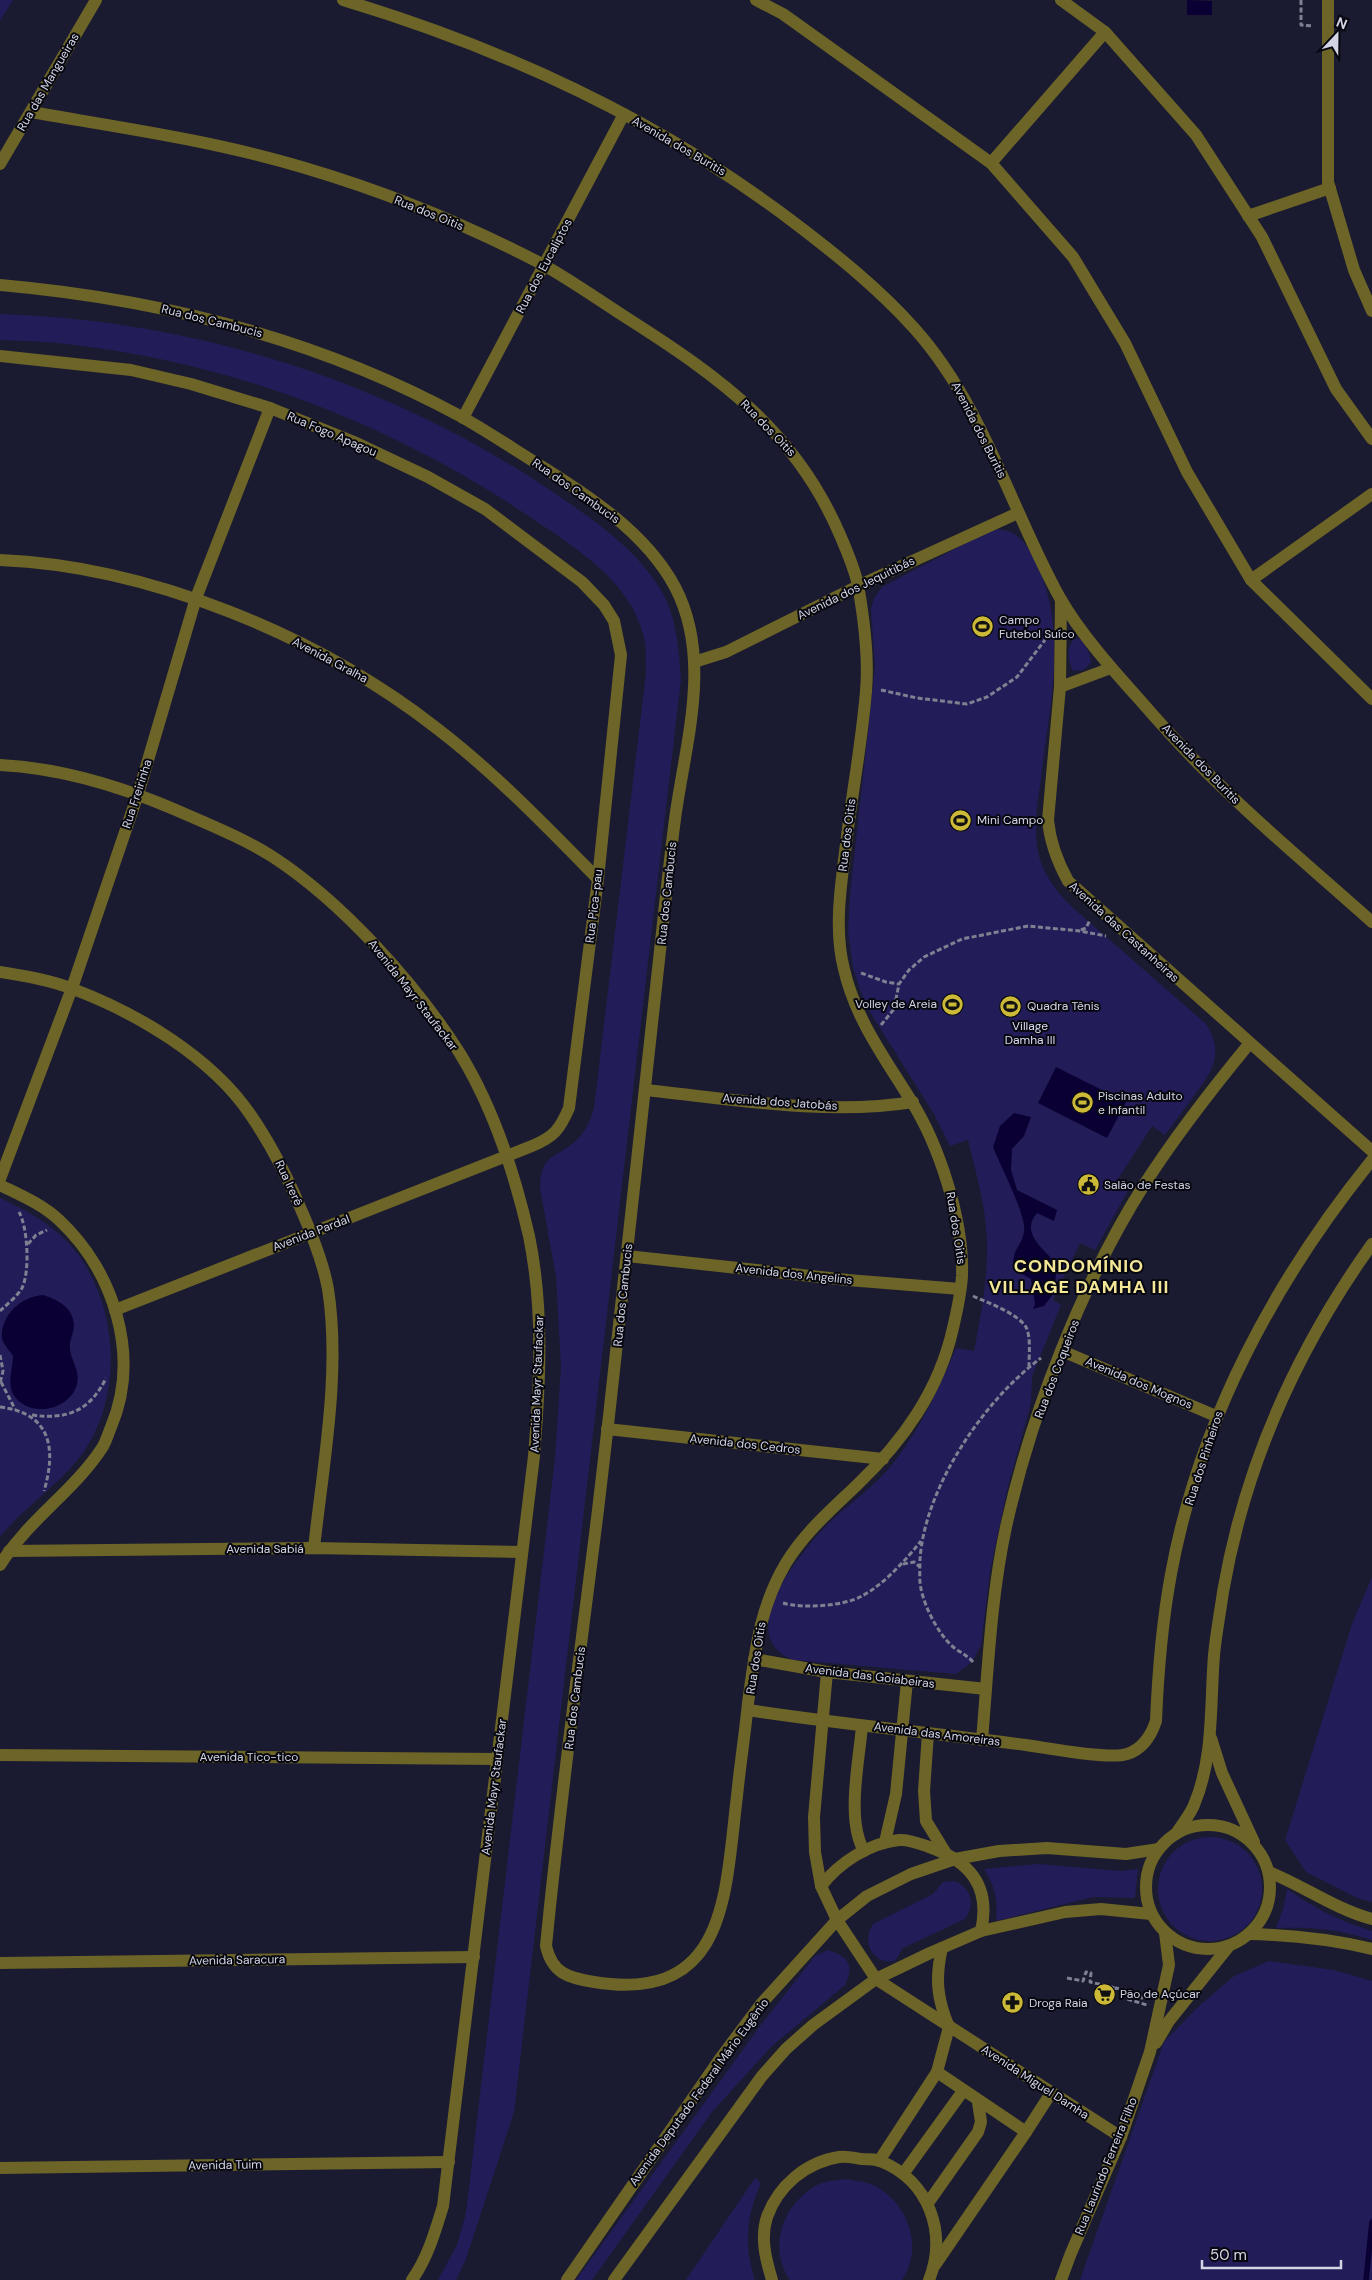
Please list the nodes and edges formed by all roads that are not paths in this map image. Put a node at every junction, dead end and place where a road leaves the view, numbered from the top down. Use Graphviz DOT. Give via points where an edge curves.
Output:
graph roads {
  1 [pos="96,0"];
  2 [pos="343,0"];
  3 [pos="756,0"];
  4 [pos="1061,0"];
  5 [pos="1328,0"];
  6 [pos="1104,32"];
  7 [pos="31,112"];
  8 [pos="624,114"];
  9 [pos="991,163"];
  10 [pos="0,164"];
  11 [pos="1330,188"];
  12 [pos="1248,216"];
  13 [pos="544,265"];
  14 [pos="0,285"];
  15 [pos="1372,311"];
  16 [pos="0,356"];
  17 [pos="270,408"];
  18 [pos="463,418"];
  19 [pos="1372,439"];
  20 [pos="1372,494"];
  21 [pos="1018,513"];
  22 [pos="0,560"];
  23 [pos="1251,580"];
  24 [pos="858,586"];
  25 [pos="196,598"];
  26 [pos="1061,600"];
  27 [pos="614,621"];
  28 [pos="694,662"];
  29 [pos="1111,668"];
  30 [pos="1060,687"];
  31 [pos="1372,699"];
  32 [pos="0,765"];
  33 [pos="138,794"];
  34 [pos="598,879"];
  35 [pos="1372,922"];
  36 [pos="0,972"];
  37 [pos="72,988"];
  38 [pos="1249,1044"];
  39 [pos="646,1090"];
  40 [pos="913,1102"];
  41 [pos="1372,1151"];
  42 [pos="506,1156"];
  43 [pos="1372,1160"];
  44 [pos="0,1179"];
  45 [pos="0,1185"];
  46 [pos="311,1232"];
  47 [pos="1372,1244"];
  48 [pos="627,1256"];
  49 [pos="960,1289"];
  50 [pos="115,1310"];
  51 [pos="1062,1351"];
  52 [pos="1216,1416"];
  53 [pos="607,1429"];
  54 [pos="883,1459"];
  55 [pos="314,1548"];
  56 [pos="9,1551"];
  57 [pos="522,1552"];
  58 [pos="0,1566"];
  59 [pos="754,1659"];
  60 [pos="827,1672"];
  61 [pos="906,1681"];
  62 [pos="986,1689"];
  63 [pos="748,1710"];
  64 [pos="821,1722"];
  65 [pos="862,1726"];
  66 [pos="901,1730"];
  67 [pos="928,1733"];
  68 [pos="1209,1734"];
  69 [pos="982,1740"];
  70 [pos="0,1755"];
  71 [pos="1126,1755"];
  72 [pos="497,1759"];
  73 [pos="1176,1834"];
  74 [pos="885,1842"];
  75 [pos="1159,1849"];
  76 [pos="1259,1851"];
  77 [pos="864,1852"];
  78 [pos="950,1856"];
  79 [pos="1268,1872"];
  80 [pos="821,1886"];
  81 [pos="1151,1914"];
  82 [pos="1372,1919"];
  83 [pos="837,1920"];
  84 [pos="981,1931"];
  85 [pos="1165,1933"];
  86 [pos="1249,1934"];
  87 [pos="1229,1946"];
  88 [pos="942,1948"];
  89 [pos="1372,1949"];
  90 [pos="474,1957"];
  91 [pos="0,1963"];
  92 [pos="676,1975"];
  93 [pos="876,1979"];
  94 [pos="949,2027"];
  95 [pos="1150,2052"];
  96 [pos="936,2072"];
  97 [pos="963,2091"];
  98 [pos="1051,2093"];
  99 [pos="978,2102"];
  100 [pos="1026,2132"];
  101 [pos="1120,2137"];
  102 [pos="879,2161"];
  103 [pos="449,2162"];
  104 [pos="0,2168"];
  105 [pos="903,2174"];
  106 [pos="928,2203"];
  107 [pos="936,2265"];
  108 [pos="412,2280"];
  109 [pos="567,2280"];
  110 [pos="614,2280"];
  111 [pos="772,2280"];
  112 [pos="929,2280"];
  113 [pos="1061,2280"];
  1 -- 7 [label="street, Rua das Mangueiras"];
  2 -- 8 [label="street, Avenida dos Buritis" via="454,37 570,86"];
  3 -- 9 [label="street" via="783,14"];
  4 -- 6 [label="street"];
  5 -- 11 [label="street"];
  6 -- 9 [label="street"];
  6 -- 12 [label="street" via="1196,135"];
  7 -- 10 [label="street, Rua das Mangueiras"];
  7 -- 13 [label="street, Rua dos Oitis" via="214,144 307,168 399,200"];
  8 -- 13 [label="street, Rua dos Eucaliptos"];
  8 -- 21 [label="street, Avenida dos Buritis" via="689,150 774,207 832,251 914,328 947,369 972,412"];
  9 -- 23 [label="street" via="1073,257 1124,343 1187,472"];
  11 -- 12 [label="street"];
  11 -- 15 [label="street" via="1354,270"];
  12 -- 19 [label="street" via="1262,237 1336,389"];
  13 -- 18 [label="street, Rua dos Eucaliptos"];
  13 -- 24 [label="street, Rua dos Oitis" via="685,356 723,384 768,425 795,454 828,506 851,560"];
  14 -- 18 [label="street, Rua dos Cambucis" via="102,297 196,315 248,329 326,356"];
  16 -- 17 [label="street, Rua Fogo Apagou" via="131,370"];
  17 -- 25 [label="street, Rua Freirinha"];
  17 -- 27 [label="street, Rua Fogo Apagou" via="354,442 428,477 485,509 582,582"];
  18 -- 28 [label="street, Rua dos Cambucis" via="557,476 620,521 659,563 676,589 688,623"];
  20 -- 23 [label="street"];
  21 -- 24 [label="street, Avenida dos Jequitibás"];
  21 -- 26 [label="street, Avenida dos Buritis"];
  22 -- 25 [label="street, Avenida Gralha" via="75,568"];
  23 -- 31 [label="street"];
  24 -- 28 [label="street, Avenida dos Jequitibás" via="726,652"];
  24 -- 40 [label="street, Rua dos Oitis" via="867,686 841,880 843,968 871,1038"];
  25 -- 33 [label="street, Rua Freirinha"];
  25 -- 34 [label="street, Avenida Gralha" via="309,647 370,681 435,727 514,793"];
  26 -- 29 [label="street, Avenida dos Buritis"];
  26 -- 30 [label="street, Avenida das Castanheiras"];
  27 -- 34 [label="street, Rua Pica-pau" via="621,655"];
  28 -- 39 [label="street, Rua dos Cambucis" via="695,687 674,821"];
  29 -- 30 [label="street"];
  29 -- 35 [label="street, Avenida dos Buritis" via="1220,786"];
  30 -- 38 [label="street, Avenida das Castanheiras" via="1048,820 1049,837 1068,882"];
  32 -- 33 [label="street, Avenida Mayr Staufackar" via="76,775"];
  33 -- 37 [label="street, Rua Freirinha"];
  33 -- 42 [label="street, Avenida Mayr Staufackar" via="211,825 272,857 314,887 376,944 460,1053 487,1105"];
  34 -- 42 [label="street, Rua Pica-pau" via="569,1108 562,1125 549,1139"];
  36 -- 37 [label="street, Rua Irerê"];
  37 -- 44 [label="street, Rua Freirinha"];
  37 -- 46 [label="street, Rua Irerê" via="164,1035 216,1074 249,1112 284,1168"];
  38 -- 41 [label="street, Avenida das Castanheiras"];
  38 -- 51 [label="street, Rua dos Coqueiros" via="1143,1186 1108,1247"];
  39 -- 40 [label="street, Avenida dos Jatobás" via="844,1107"];
  39 -- 48 [label="street, Rua dos Cambucis"];
  40 -- 49 [label="street, Rua dos Oitis" via="936,1149 951,1192 962,1270"];
  42 -- 46 [label="street, Avenida Pardal"];
  42 -- 57 [label="street, Avenida Mayr Staufackar" via="529,1236 540,1313 538,1413"];
  43 -- 52 [label="street, Rua dos Pinheiros" via="1335,1206 1267,1311"];
  45 -- 50 [label="street" via="32,1201 67,1228 96,1264"];
  46 -- 50 [label="street, Avenida Pardal"];
  46 -- 55 [label="street, Rua Irerê" via="328,1288 332,1338 329,1405"];
  47 -- 68 [label="street" via="1348,1277 1307,1346 1256,1461 1234,1536 1223,1592 1214,1654"];
  48 -- 49 [label="street, Avenida dos Angelins"];
  48 -- 53 [label="street, Rua dos Cambucis"];
  49 -- 54 [label="street, Rua dos Oitis" via="952,1334 937,1376 916,1418"];
  50 -- 56 [label="street" via="123,1341 122,1382 118,1411 103,1447"];
  51 -- 52 [label="street, Avenida dos Mognos"];
  51 -- 62 [label="street, Rua dos Coqueiros" via="1030,1438 1006,1529"];
  52 -- 71 [label="street, Rua dos Pinheiros" via="1171,1574 1162,1630 1156,1721 1146,1742"];
  53 -- 54 [label="street, Avenida dos Cedros"];
  53 -- 92 [label="street, Rua dos Cambucis" via="549,1908 547,1956 558,1969 575,1979 608,1984 652,1982"];
  54 -- 59 [label="street, Rua dos Oitis" via="804,1537 783,1567 760,1623"];
  55 -- 56 [label="street, Avenida Sabiá"];
  55 -- 57 [label="street, Avenida Sabiá"];
  56 -- 58 [label="street"];
  57 -- 72 [label="street, Avenida Mayr Staufackar"];
  59 -- 60 [label="street, Avenida das Goiabeiras"];
  59 -- 63 [label="street, Rua dos Oitis"];
  60 -- 61 [label="street, Avenida das Goiabeiras"];
  60 -- 64 [label="street"];
  61 -- 62 [label="street, Avenida das Goiabeiras"];
  61 -- 66 [label="street"];
  62 -- 69 [label="street, Rua dos Coqueiros"];
  63 -- 64 [label="street, Avenida das Amoreiras"];
  63 -- 92 [label="street, Rua dos Oitis" via="728,1870 719,1914 705,1948"];
  64 -- 65 [label="street, Avenida das Amoreiras"];
  64 -- 80 [label="street" via="814,1817 815,1852"];
  65 -- 66 [label="street, Avenida das Amoreiras"];
  65 -- 77 [label="street" via="856,1819"];
  66 -- 67 [label="street, Avenida das Amoreiras"];
  66 -- 74 [label="street" via="896,1794"];
  67 -- 69 [label="street, Avenida das Amoreiras"];
  67 -- 78 [label="street" via="924,1791 926,1821 931,1833"];
  68 -- 73 [label="street" via="1206,1766 1195,1804"];
  68 -- 76 [label="street" via="1228,1789"];
  69 -- 71 [label="street, Avenida das Amoreiras"];
  70 -- 72 [label="street, Avenida Tico-tico"];
  72 -- 90 [label="street, Avenida Mayr Staufackar"];
  73 -- 75 [label="street"];
  73 -- 76 [label="street" via="1198,1826 1221,1826 1242,1835"];
  74 -- 77 [label="street"];
  74 -- 78 [label="street" via="902,1840"];
  75 -- 78 [label="street, Avenida Deputado Federal Mário Eugênio" via="1126,1854 1047,1848"];
  75 -- 81 [label="street" via="1148,1869 1146,1892"];
  76 -- 79 [label="street"];
  77 -- 80 [label="street" via="832,1872"];
  78 -- 83 [label="street, Avenida Deputado Federal Mário Eugênio" via="867,1896"];
  78 -- 84 [label="street" via="978,1882 984,1898 985,1915"];
  79 -- 82 [label="street"];
  79 -- 86 [label="street" via="1270,1894 1264,1916"];
  80 -- 83 [label="street"];
  81 -- 84 [label="street" via="1101,1909 1065,1912"];
  81 -- 85 [label="street"];
  83 -- 93 [label="street"];
  83 -- 109 [label="street, Avenida Deputado Federal Mário Eugênio" via="761,2004"];
  84 -- 88 [label="street"];
  85 -- 87 [label="street" via="1184,1945 1207,1950"];
  85 -- 95 [label="street, Rua Laurindo Ferreira Filho" via="1169,1965"];
  86 -- 87 [label="street"];
  86 -- 89 [label="street" via="1300,1936"];
  87 -- 95 [label="street, Rua Laurindo Ferreira Filho" via="1169,2022"];
  88 -- 93 [label="street"];
  88 -- 94 [label="street" via="937,1988"];
  90 -- 91 [label="street, Avenida Saracura"];
  90 -- 103 [label="street, Avenida Mayr Staufackar"];
  93 -- 94 [label="street, Avenida Miguel Damha"];
  93 -- 110 [label="street" via="813,2025 762,2076"];
  94 -- 96 [label="street"];
  94 -- 98 [label="street, Avenida Miguel Damha"];
  95 -- 101 [label="street, Rua Laurindo Ferreira Filho"];
  96 -- 97 [label="street"];
  96 -- 102 [label="street"];
  97 -- 99 [label="street"];
  97 -- 105 [label="street"];
  98 -- 100 [label="street"];
  98 -- 101 [label="street, Avenida Miguel Damha"];
  99 -- 100 [label="street"];
  99 -- 106 [label="street" via="981,2122 978,2132"];
  100 -- 107 [label="street"];
  101 -- 113 [label="street, Rua Laurindo Ferreira Filho"];
  102 -- 105 [label="street"];
  102 -- 111 [label="street" via="840,2156 808,2167 782,2188 767,2218 764,2251"];
  103 -- 104 [label="street, Avenida Tuim"];
  103 -- 108 [label="street, Avenida Mayr Staufackar" via="443,2206 433,2239"];
  105 -- 106 [label="street"];
  106 -- 107 [label="street" via="937,2233"];
  107 -- 112 [label="street"];
}
